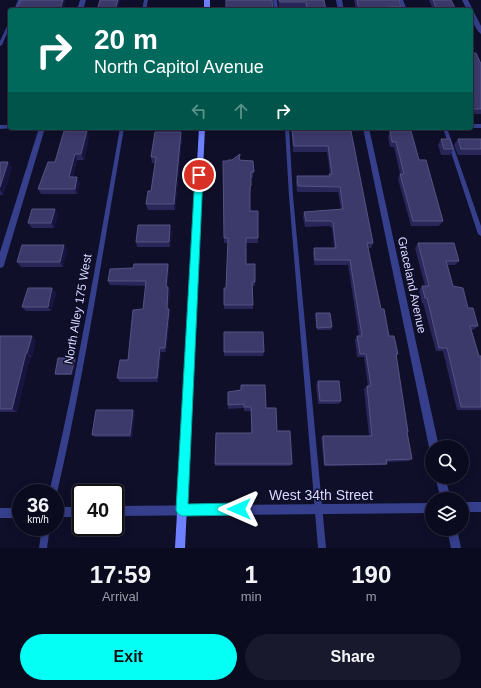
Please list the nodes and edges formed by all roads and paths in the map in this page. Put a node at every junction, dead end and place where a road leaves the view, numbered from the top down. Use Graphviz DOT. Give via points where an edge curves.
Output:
graph roads {
  1 [pos="473,15"];
  2 [pos="8,27"];
  3 [pos="481,32"];
  4 [pos="0,45"];
  5 [pos="41,130"];
  6 [pos="122,130"];
  7 [pos="202,130"];
  8 [pos="287,130"];
  9 [pos="366,130"];
  10 [pos="446,130"];
  11 [pos="481,234"];
  12 [pos="0,265"];
  13 [pos="433,440"];
  14 [pos="55,484"];
  15 [pos="469,507"];
  16 [pos="481,507"];
  17 [pos="319,508"];
  18 [pos="425,508"];
  19 [pos="182,510"];
  20 [pos="124,511"];
  21 [pos="12,512"];
  22 [pos="0,513"];
  23 [pos="45,536"];
  24 [pos="453,536"];
  25 [pos="43,548"];
  26 [pos="180,548"];
  27 [pos="322,548"];
  28 [pos="456,548"];
  1 -- 3 [label="street"];
  2 -- 4 [label="lane"];
  5 -- 12 [label="street"];
  6 -- 14 [label="lane, North Alley 175 West" via="70,424"];
  7 -- 19 [label="main road"];
  8 -- 17 [label="lane"];
  9 -- 13 [label="street, Graceland Avenue"];
  10 -- 11 [label="lane"];
  15 -- 16 [label="street"];
  17 -- 18 [label="street, West 34th Street"];
  17 -- 19 [label="street, West 34th Street"];
  17 -- 27 [label="lane"];
  19 -- 20 [label="street, West 34th Street"];
  19 -- 26 [label="main road"];
  21 -- 22 [label="street"];
  23 -- 25 [label="lane"];
  24 -- 28 [label="street"];
}
